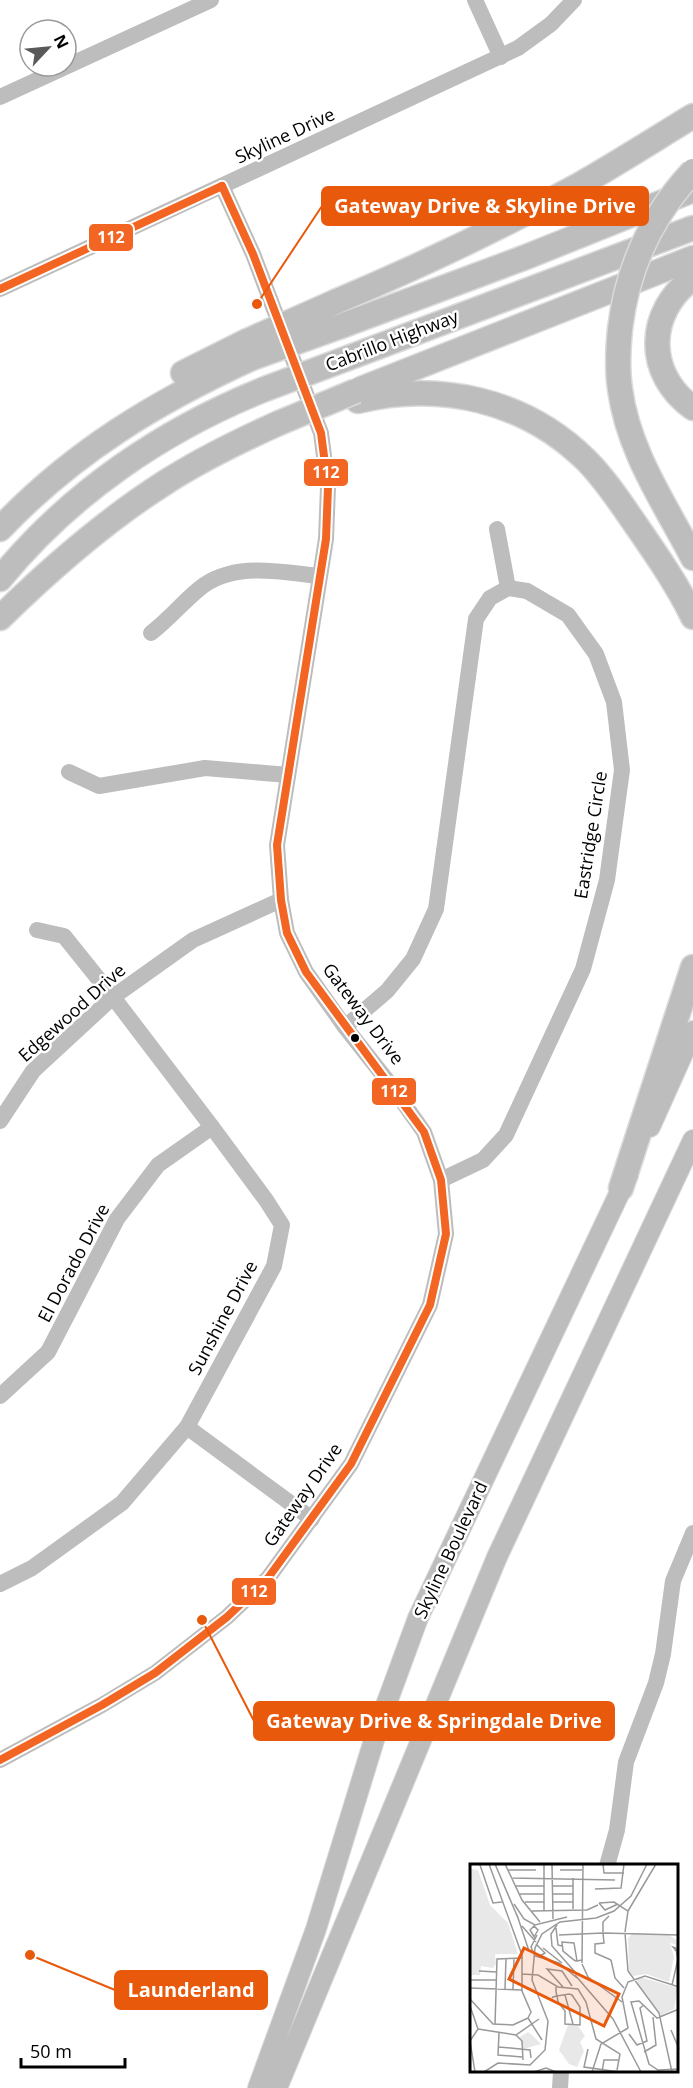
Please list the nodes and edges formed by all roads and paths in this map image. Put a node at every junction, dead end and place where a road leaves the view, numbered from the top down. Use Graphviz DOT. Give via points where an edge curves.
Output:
graph roads {
  1 [pos="211,0"];
  2 [pos="475,0"];
  3 [pos="574,0"];
  4 [pos="501,57"];
  5 [pos="0,97"];
  6 [pos="693,107"];
  7 [pos="693,116"];
  8 [pos="617,162"];
  9 [pos="693,171"];
  10 [pos="222,186"];
  11 [pos="693,190"];
  12 [pos="693,228"];
  13 [pos="693,258"];
  14 [pos="693,278"];
  15 [pos="0,289"];
  16 [pos="249,350"];
  17 [pos="357,396"];
  18 [pos="693,408"];
  19 [pos="0,529"];
  20 [pos="497,529"];
  21 [pos="693,558"];
  22 [pos="320,576"];
  23 [pos="0,579"];
  24 [pos="508,588"];
  25 [pos="693,617"];
  26 [pos="0,618"];
  27 [pos="151,633"];
  28 [pos="69,772"];
  29 [pos="288,774"];
  30 [pos="281,900"];
  31 [pos="37,930"];
  32 [pos="693,967"];
  33 [pos="113,997"];
  34 [pos="345,1027"];
  35 [pos="693,1030"];
  36 [pos="0,1121"];
  37 [pos="212,1127"];
  38 [pos="693,1140"];
  39 [pos="441,1180"];
  40 [pos="621,1188"];
  41 [pos="0,1396"];
  42 [pos="187,1426"];
  43 [pos="312,1519"];
  44 [pos="693,1533"];
  45 [pos="0,1584"];
  46 [pos="0,1760"];
  47 [pos="608,1864"];
  48 [pos="561,2073"];
  49 [pos="258,2088"];
  50 [pos="277,2088"];
  51 [pos="560,2088"];
  1 -- 5 [label="street"];
  2 -- 4 [label="street"];
  3 -- 4 [label="street, Skyline Drive" via="537,36"];
  4 -- 10 [label="street, Skyline Drive"];
  6 -- 8 [label="highway"];
  7 -- 8 [label="highway"];
  8 -- 16 [label="highway, bridge" via="474,239 335,302"];
  9 -- 21 [label="highway, bridge" via="664,206 629,281 620,329 619,382 630,431"];
  10 -- 15 [label="street, Skyline Drive"];
  10 -- 22 [label="street, Gateway Drive" via="253,254 321,433 328,487"];
  11 -- 16 [label="highway, Cabrillo Highway, bridge" via="341,326"];
  12 -- 23 [label="highway, Cabrillo Highway, bridge" via="265,389 194,421 118,468 50,524"];
  13 -- 17 [label="highway"];
  14 -- 18 [label="highway" via="667,306 657,343 666,377"];
  16 -- 19 [label="highway" via="186,371 136,403 67,459"];
  17 -- 25 [label="highway" via="412,392 463,396 505,409 547,430 585,459 606,483"];
  17 -- 26 [label="highway, bridge" via="190,467 96,533"];
  20 -- 24 [label="street"];
  22 -- 27 [label="street" via="254,569 225,575 201,588"];
  22 -- 29 [label="street, Gateway Drive"];
  24 -- 34 [label="street" via="490,598 476,619 436,909 413,960 387,991"];
  24 -- 39 [label="street, Eastridge Circle" via="527,591 568,615 596,654 614,702 622,770 607,880 583,969 506,1135 483,1160"];
  28 -- 29 [label="street" via="99,786 205,768"];
  29 -- 30 [label="street, Gateway Drive" via="277,845"];
  30 -- 33 [label="street, Edgewood Drive" via="193,940"];
  30 -- 34 [label="street, Gateway Drive" via="288,933 306,972"];
  31 -- 33 [label="street, Sunshine Drive" via="64,936"];
  32 -- 40 [label="highway"];
  33 -- 36 [label="street, Edgewood Drive" via="33,1071"];
  33 -- 37 [label="street, Sunshine Drive"];
  34 -- 39 [label="street, Gateway Drive" via="424,1132"];
  35 -- 40 [label="main road, Skyline Boulevard"];
  37 -- 41 [label="street, El Dorado Drive" via="158,1164 117,1220 48,1352"];
  37 -- 42 [label="street, Sunshine Drive" via="282,1225 274,1266"];
  38 -- 50 [label="main road" via="496,1557"];
  39 -- 43 [label="street, Gateway Drive" via="446,1234 430,1305 351,1464"];
  40 -- 49 [label="main road, Skyline Boulevard" via="418,1618 380,1724 316,1929"];
  42 -- 43 [label="street"];
  42 -- 45 [label="street, Sunshine Drive" via="122,1503 32,1568"];
  43 -- 46 [label="street, Gateway Drive" via="268,1578 204,1637 129,1690"];
  44 -- 47 [label="street" via="673,1581 656,1683 626,1762 617,1830"];
  48 -- 51 [label="street"];
}
